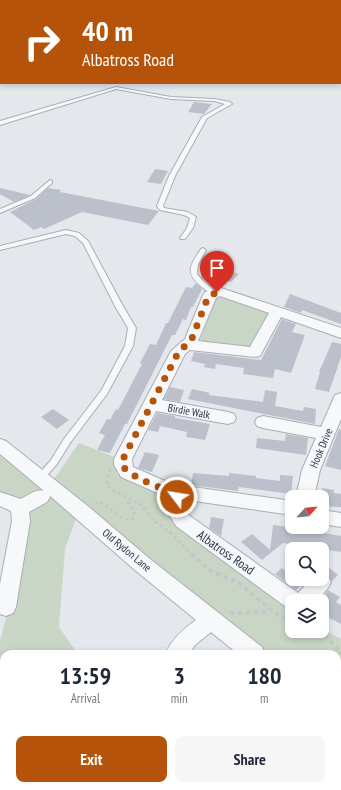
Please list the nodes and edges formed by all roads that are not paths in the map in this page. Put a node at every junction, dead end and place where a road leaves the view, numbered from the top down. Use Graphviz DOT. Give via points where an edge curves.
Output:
graph roads {
  1 [pos="117,86"];
  2 [pos="0,122"];
  3 [pos="50,182"];
  4 [pos="0,211"];
  5 [pos="183,238"];
  6 [pos="0,248"];
  7 [pos="203,250"];
  8 [pos="218,292"];
  9 [pos="277,311"];
  10 [pos="341,333"];
  11 [pos="188,344"];
  12 [pos="341,399"];
  13 [pos="151,404"];
  14 [pos="228,418"];
  15 [pos="263,422"];
  16 [pos="327,434"];
  17 [pos="0,445"];
  18 [pos="40,478"];
  19 [pos="307,490"];
  20 [pos="178,493"];
  21 [pos="41,497"];
  22 [pos="0,499"];
  23 [pos="285,507"];
  24 [pos="20,508"];
  25 [pos="329,518"];
  26 [pos="341,520"];
  27 [pos="317,586"];
  28 [pos="310,594"];
  29 [pos="285,595"];
  30 [pos="6,607"];
  31 [pos="212,619"];
  32 [pos="179,650"];
  33 [pos="249,650"];
  1 -- 2 [label="lane"];
  1 -- 5 [label="lane" via="171,98 214,100 229,104 205,117 172,176 160,206 162,209 186,213 193,217 190,228"];
  3 -- 4 [label="lane" via="33,197"];
  6 -- 18 [label="lane" via="66,232 78,234 86,242 132,328 129,346 104,392"];
  7 -- 8 [label="lane" via="192,270 195,278"];
  8 -- 9 [label="street"];
  8 -- 11 [label="street" via="208,297"];
  9 -- 10 [label="street"];
  9 -- 11 [label="street" via="255,352"];
  11 -- 13 [label="street" via="179,351"];
  12 -- 16 [label="street, Hook Drive"];
  13 -- 14 [label="street, Birdie Walk"];
  13 -- 20 [label="street" via="123,459 123,466 127,472"];
  15 -- 16 [label="street"];
  16 -- 19 [label="street, Hook Drive" via="311,470"];
  17 -- 18 [label="street, Old Rydon Lane"];
  18 -- 31 [label="street, Old Rydon Lane"];
  20 -- 23 [label="street"];
  20 -- 29 [label="street, Albatross Road" via="177,513 183,522"];
  21 -- 24 [label="street"];
  22 -- 24 [label="street" via="14,503"];
  24 -- 30 [label="street" via="21,521"];
  25 -- 26 [label="street"];
  27 -- 28 [label="street"];
  31 -- 32 [label="street" via="188,638"];
  31 -- 33 [label="street, Old Rydon Lane"];
}
